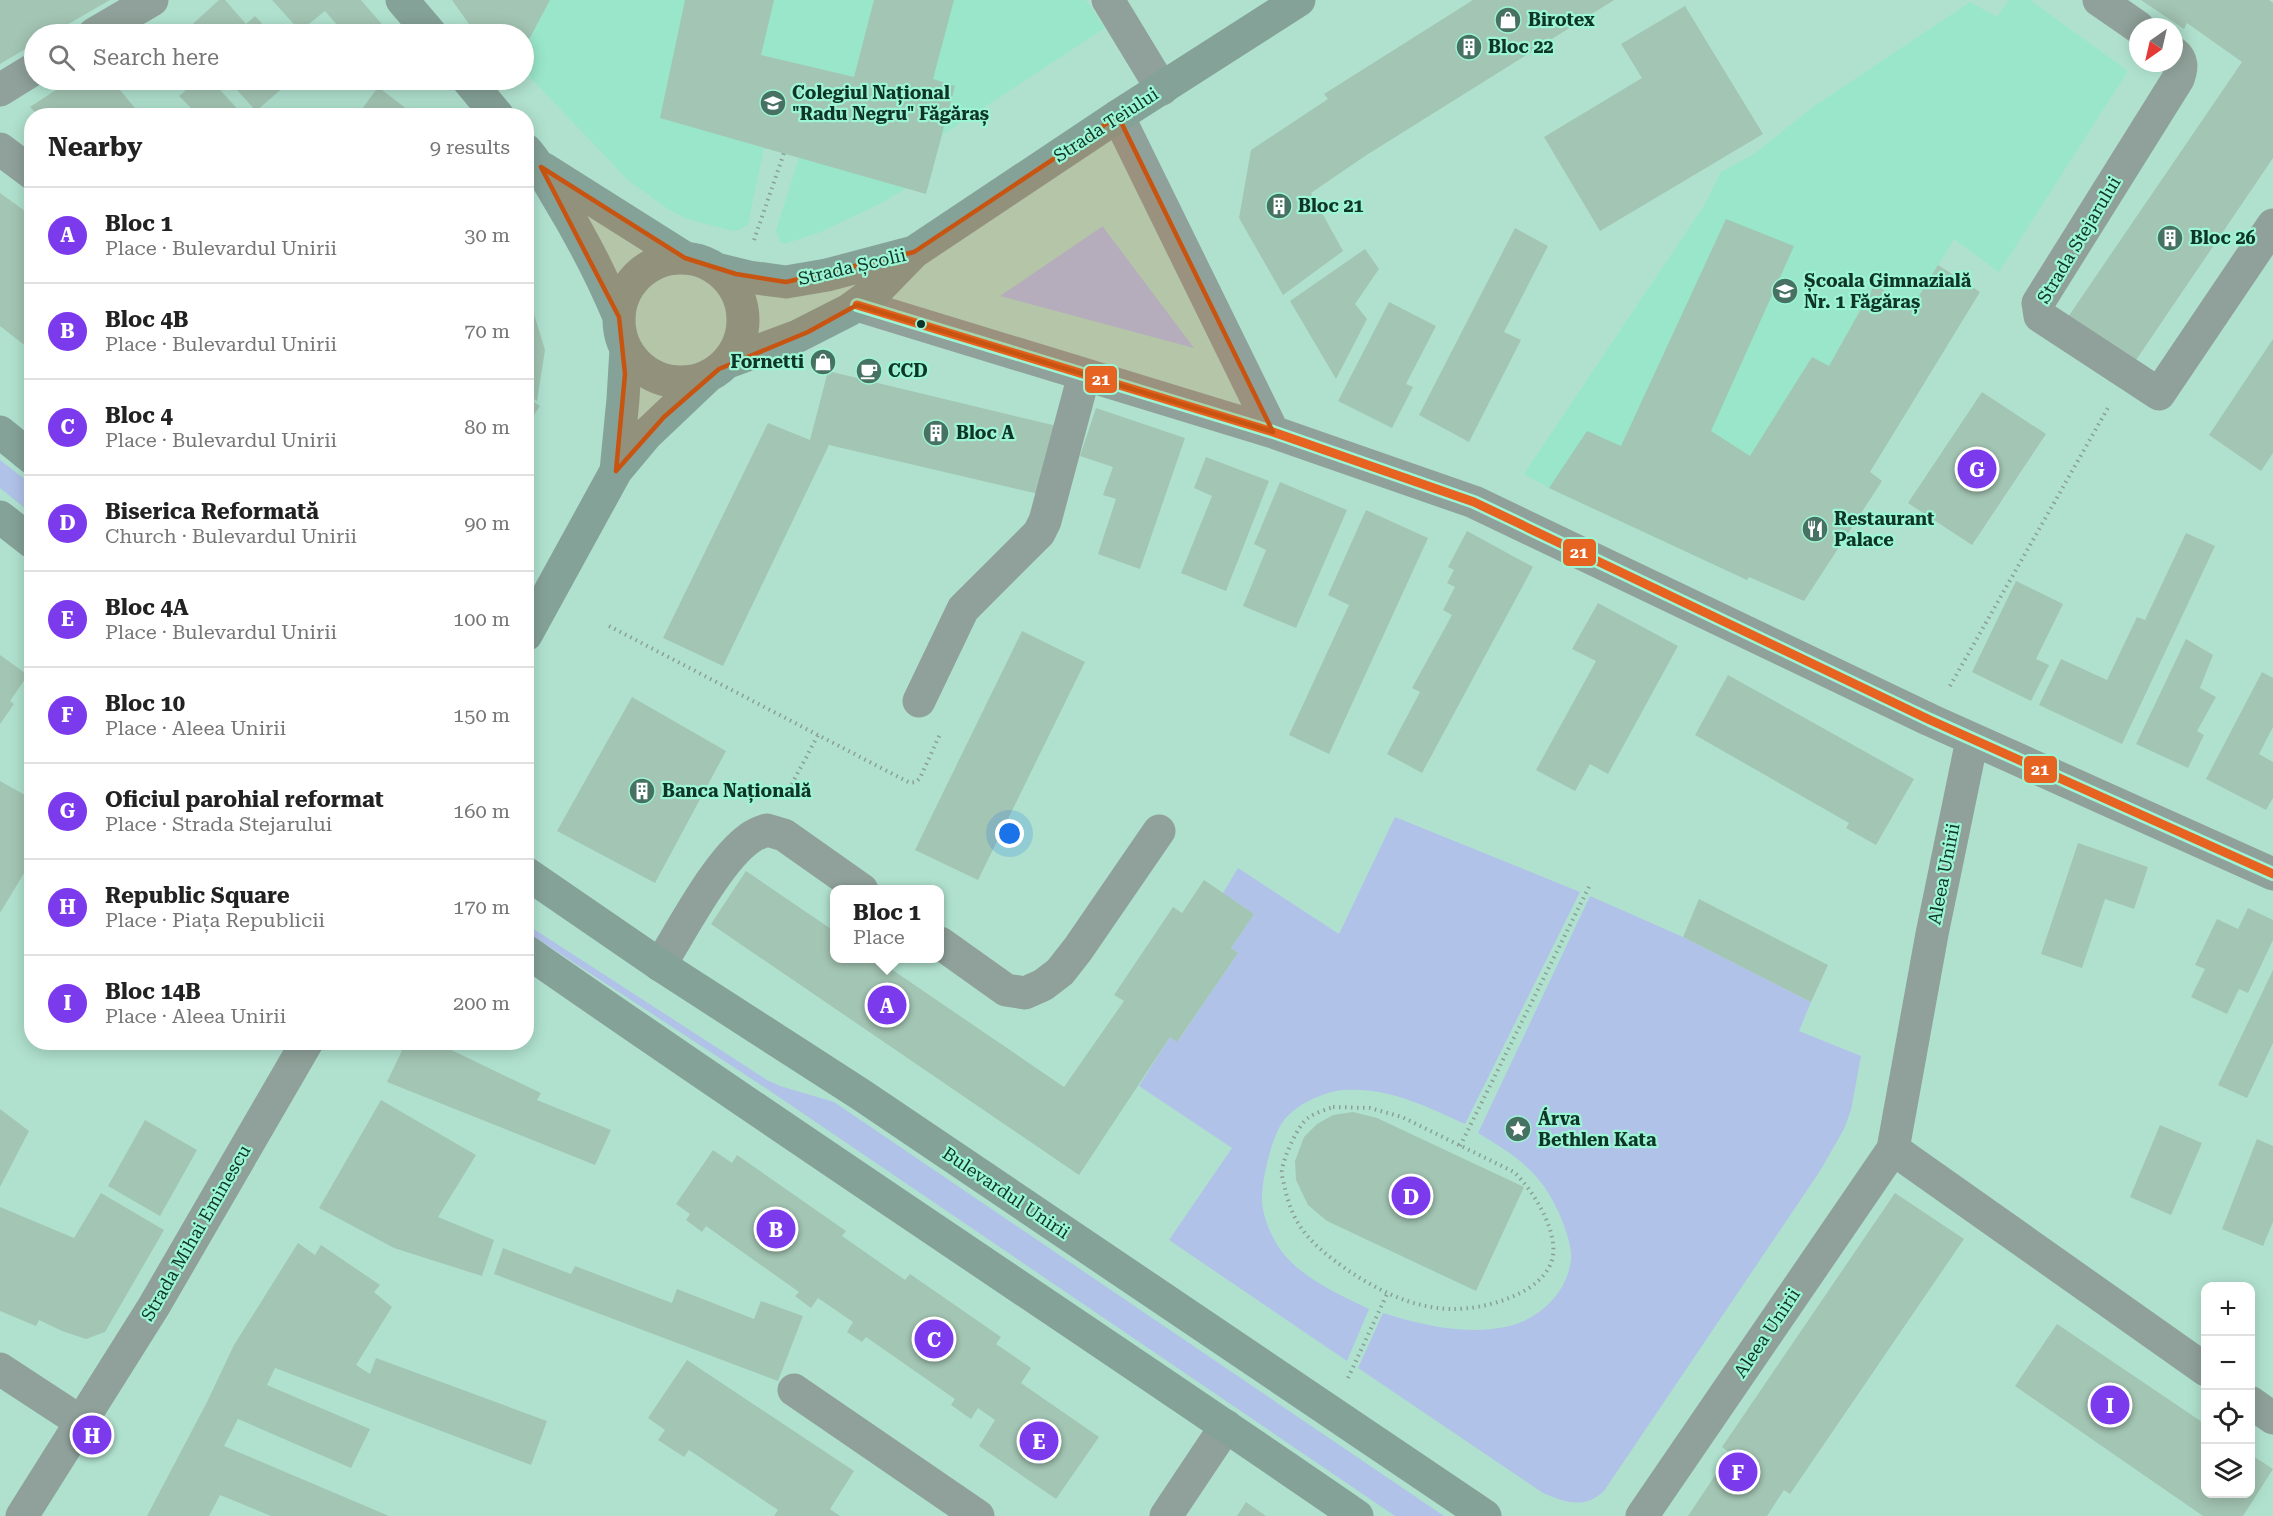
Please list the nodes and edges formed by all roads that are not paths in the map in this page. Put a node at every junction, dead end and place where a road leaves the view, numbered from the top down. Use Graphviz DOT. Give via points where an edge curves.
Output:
graph roads {
  1 [pos="153,0"];
  2 [pos="402,0"];
  3 [pos="1108,0"];
  4 [pos="1299,0"];
  5 [pos="2099,0"];
  6 [pos="2129,21"];
  7 [pos="111,24"];
  8 [pos="422,24"];
  9 [pos="2180,72"];
  10 [pos="24,75"];
  11 [pos="1161,88"];
  12 [pos="0,90"];
  13 [pos="476,90"];
  14 [pos="491,108"];
  15 [pos="1118,116"];
  16 [pos="0,149"];
  17 [pos="534,158"];
  18 [pos="24,167"];
  19 [pos="2273,225"];
  20 [pos="914,252"];
  21 [pos="685,258"];
  22 [pos="716,269"];
  23 [pos="857,304"];
  24 [pos="619,317"];
  25 [pos="626,349"];
  26 [pos="717,369"];
  27 [pos="1084,375"];
  28 [pos="0,432"];
  29 [pos="1273,432"];
  30 [pos="24,452"];
  31 [pos="616,471"];
  32 [pos="0,517"];
  33 [pos="24,536"];
  34 [pos="534,620"];
  35 [pos="919,701"];
  36 [pos="1972,740"];
  37 [pos="1159,831"];
  38 [pos="2273,874"];
  39 [pos="534,878"];
  40 [pos="855,885"];
  41 [pos="944,947"];
  42 [pos="534,956"];
  43 [pos="660,965"];
  44 [pos="302,1050"];
  45 [pos="1893,1149"];
  46 [pos="2201,1367"];
  47 [pos="0,1369"];
  48 [pos="794,1390"];
  49 [pos="2255,1405"];
  50 [pos="2273,1418"];
  51 [pos="81,1422"];
  52 [pos="1226,1426"];
  53 [pos="22,1516"];
  54 [pos="978,1516"];
  55 [pos="1166,1516"];
  56 [pos="1357,1516"];
  57 [pos="1485,1516"];
  58 [pos="1642,1516"];
  1 -- 7 [label="street"];
  2 -- 8 [label="main road"];
  3 -- 11 [label="street"];
  4 -- 11 [label="main road, Strada Teiului"];
  5 -- 6 [label="street"];
  9 -- 19 [label="street, Strada Stejarului" via="2038,303 2040,316 2159,394"];
  10 -- 12 [label="street"];
  11 -- 15 [label="main road, Strada Teiului"];
  13 -- 14 [label="main road"];
  15 -- 20 [label="main road, Strada Teiului"];
  15 -- 29 [label="street"];
  16 -- 18 [label="street"];
  17 -- 21 [label="main road"];
  17 -- 24 [label="main road" via="595,263"];
  20 -- 22 [label="main road, Strada Școlii" via="786,282"];
  20 -- 23 [label="main road, Strada Școlii"];
  21 -- 22 [label="main road"];
  21 -- 24 [label="main road" via="648,267 623,298"];
  22 -- 26 [label="main road" via="731,282 740,299 743,318 741,337"];
  23 -- 26 [label="main road, Strada Școlii" via="808,332"];
  23 -- 27 [label="street, Strada Școlii"];
  24 -- 25 [label="main road"];
  25 -- 26 [label="main road" via="637,364 670,381 689,382"];
  25 -- 31 [label="main road"];
  26 -- 31 [label="main road" via="647,434"];
  27 -- 29 [label="street, Strada Școlii"];
  27 -- 35 [label="street" via="1046,522 963,609"];
  28 -- 30 [label="main road"];
  29 -- 36 [label="street, Strada Școlii" via="1500,512"];
  31 -- 34 [label="main road"];
  32 -- 33 [label="main road"];
  36 -- 38 [label="street, Strada Școlii"];
  36 -- 45 [label="street, Aleea Unirii"];
  37 -- 41 [label="street" via="1078,950 1043,985 1025,993 1006,990"];
  39 -- 43 [label="main road, Bulevardul Unirii"];
  40 -- 43 [label="street" via="784,835 767,830 751,837 734,852"];
  42 -- 52 [label="main road"];
  43 -- 57 [label="main road, Bulevardul Unirii" via="860,1094"];
  44 -- 51 [label="street, Strada Mihai Eminescu" via="154,1306"];
  45 -- 46 [label="street"];
  45 -- 58 [label="street, Aleea Unirii"];
  47 -- 51 [label="street"];
  48 -- 54 [label="street"];
  49 -- 50 [label="street"];
  51 -- 53 [label="street, Strada Mihai Eminescu"];
  52 -- 55 [label="street"];
  52 -- 56 [label="main road"];
}
